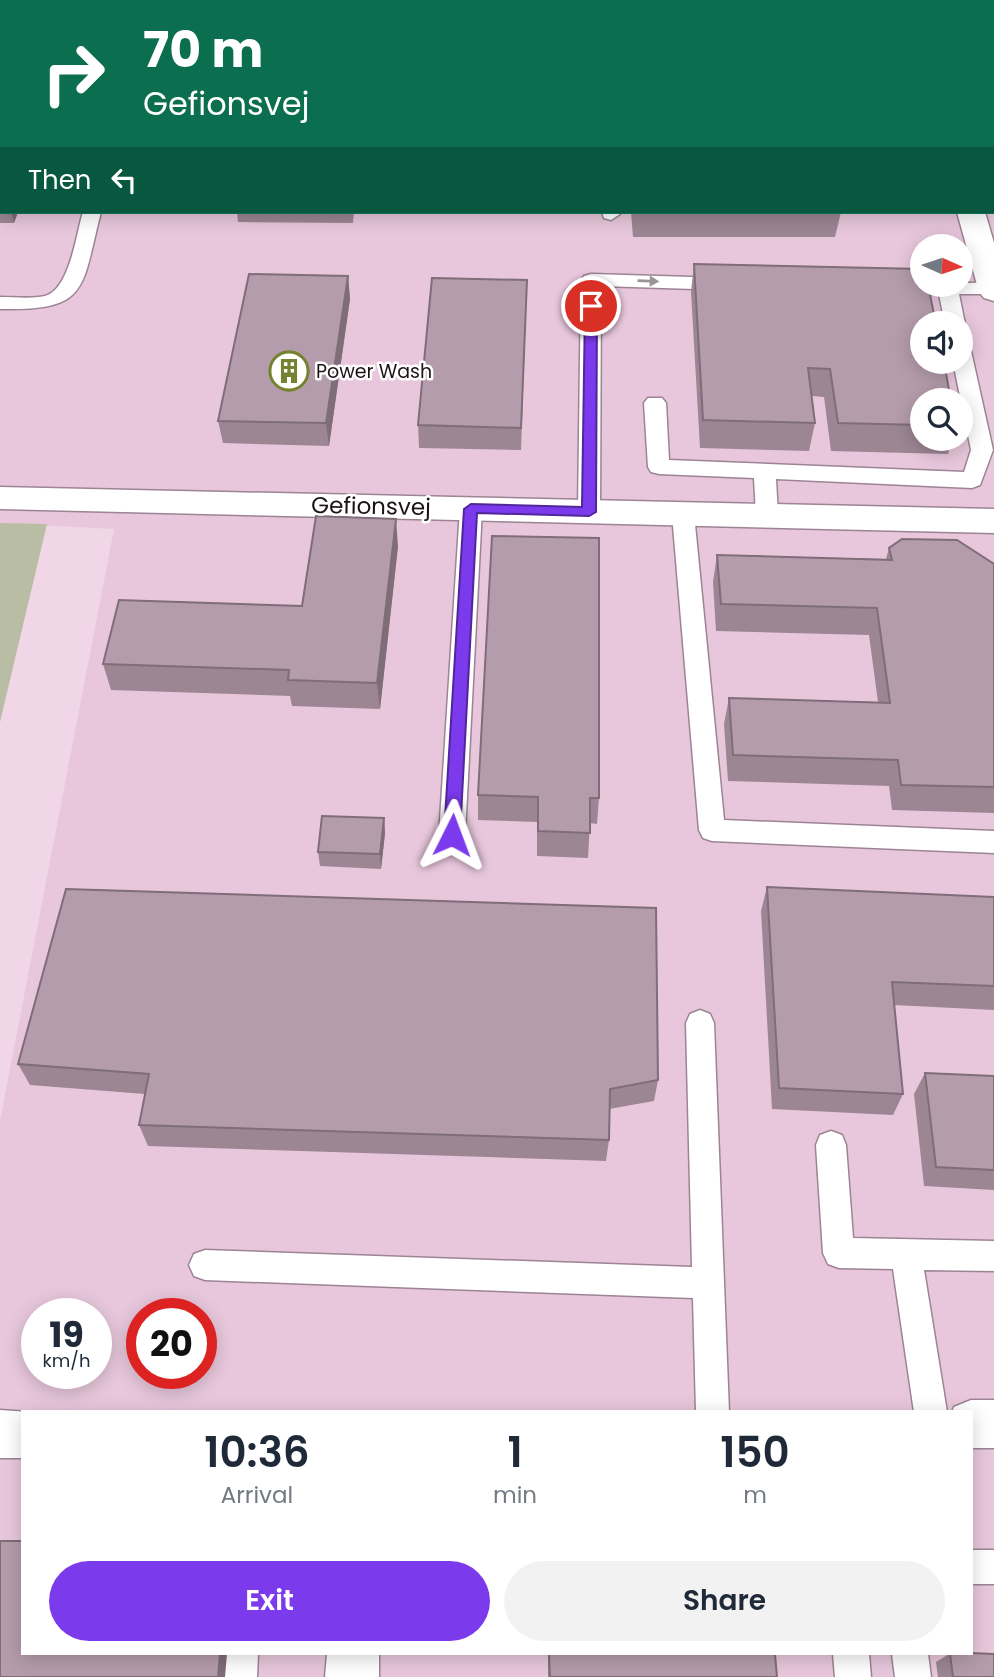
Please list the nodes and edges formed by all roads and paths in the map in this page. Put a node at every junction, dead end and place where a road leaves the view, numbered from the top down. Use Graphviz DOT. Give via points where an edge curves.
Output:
graph roads {
  1 [pos="91,214"];
  2 [pos="972,214"];
  3 [pos="742,284"];
  4 [pos="879,288"];
  5 [pos="910,288"];
  6 [pos="973,290"];
  7 [pos="993,290"];
  8 [pos="0,303"];
  9 [pos="966,374"];
  10 [pos="655,403"];
  11 [pos="765,472"];
  12 [pos="0,498"];
  13 [pos="471,509"];
  14 [pos="589,512"];
  15 [pos="683,514"];
  16 [pos="767,516"];
  17 [pos="994,521"];
  18 [pos="452,835"];
  19 [pos="994,842"];
  20 [pos="700,1023"];
  21 [pos="831,1145"];
  22 [pos="906,1253"];
  23 [pos="994,1256"];
  24 [pos="205,1265"];
  25 [pos="708,1283"];
  26 [pos="713,1410"];
  27 [pos="932,1410"];
  28 [pos="973,1424"];
  29 [pos="994,1424"];
  30 [pos="0,1434"];
  31 [pos="21,1434"];
  32 [pos="973,1567"];
  33 [pos="994,1567"];
  34 [pos="240,1655"];
  35 [pos="353,1655"];
  36 [pos="851,1655"];
  37 [pos="910,1655"];
  38 [pos="239,1677"];
  39 [pos="352,1677"];
  40 [pos="853,1677"];
  41 [pos="913,1677"];
  1 -- 8 [label="lane" via="71,288 60,298 37,303"];
  2 -- 7 [label="street"];
  14 -- 3 [label="lane, one-way" via="591,280"];
  4 -- 5 [label="lane"];
  6 -- 7 [label="lane"];
  9 -- 11 [label="lane" via="982,450 972,480"];
  10 -- 11 [label="lane" via="659,467"];
  11 -- 16 [label="lane"];
  12 -- 13 [label="street, Gefionsvej"];
  13 -- 14 [label="street, Gefionsvej"];
  13 -- 18 [label="lane"];
  14 -- 15 [label="street, Gefionsvej"];
  15 -- 16 [label="street, Gefionsvej"];
  15 -- 19 [label="lane" via="712,830"];
  16 -- 17 [label="street, Gefionsvej"];
  20 -- 25 [label="lane"];
  21 -- 22 [label="lane" via="839,1253"];
  22 -- 23 [label="lane"];
  22 -- 27 [label="lane"];
  24 -- 25 [label="lane"];
  25 -- 26 [label="lane"];
  28 -- 29 [label="street"];
  30 -- 31 [label="street"];
  32 -- 33 [label="lane"];
  34 -- 38 [label="lane"];
  35 -- 39 [label="street"];
  36 -- 40 [label="lane"];
  37 -- 41 [label="lane"];
}
